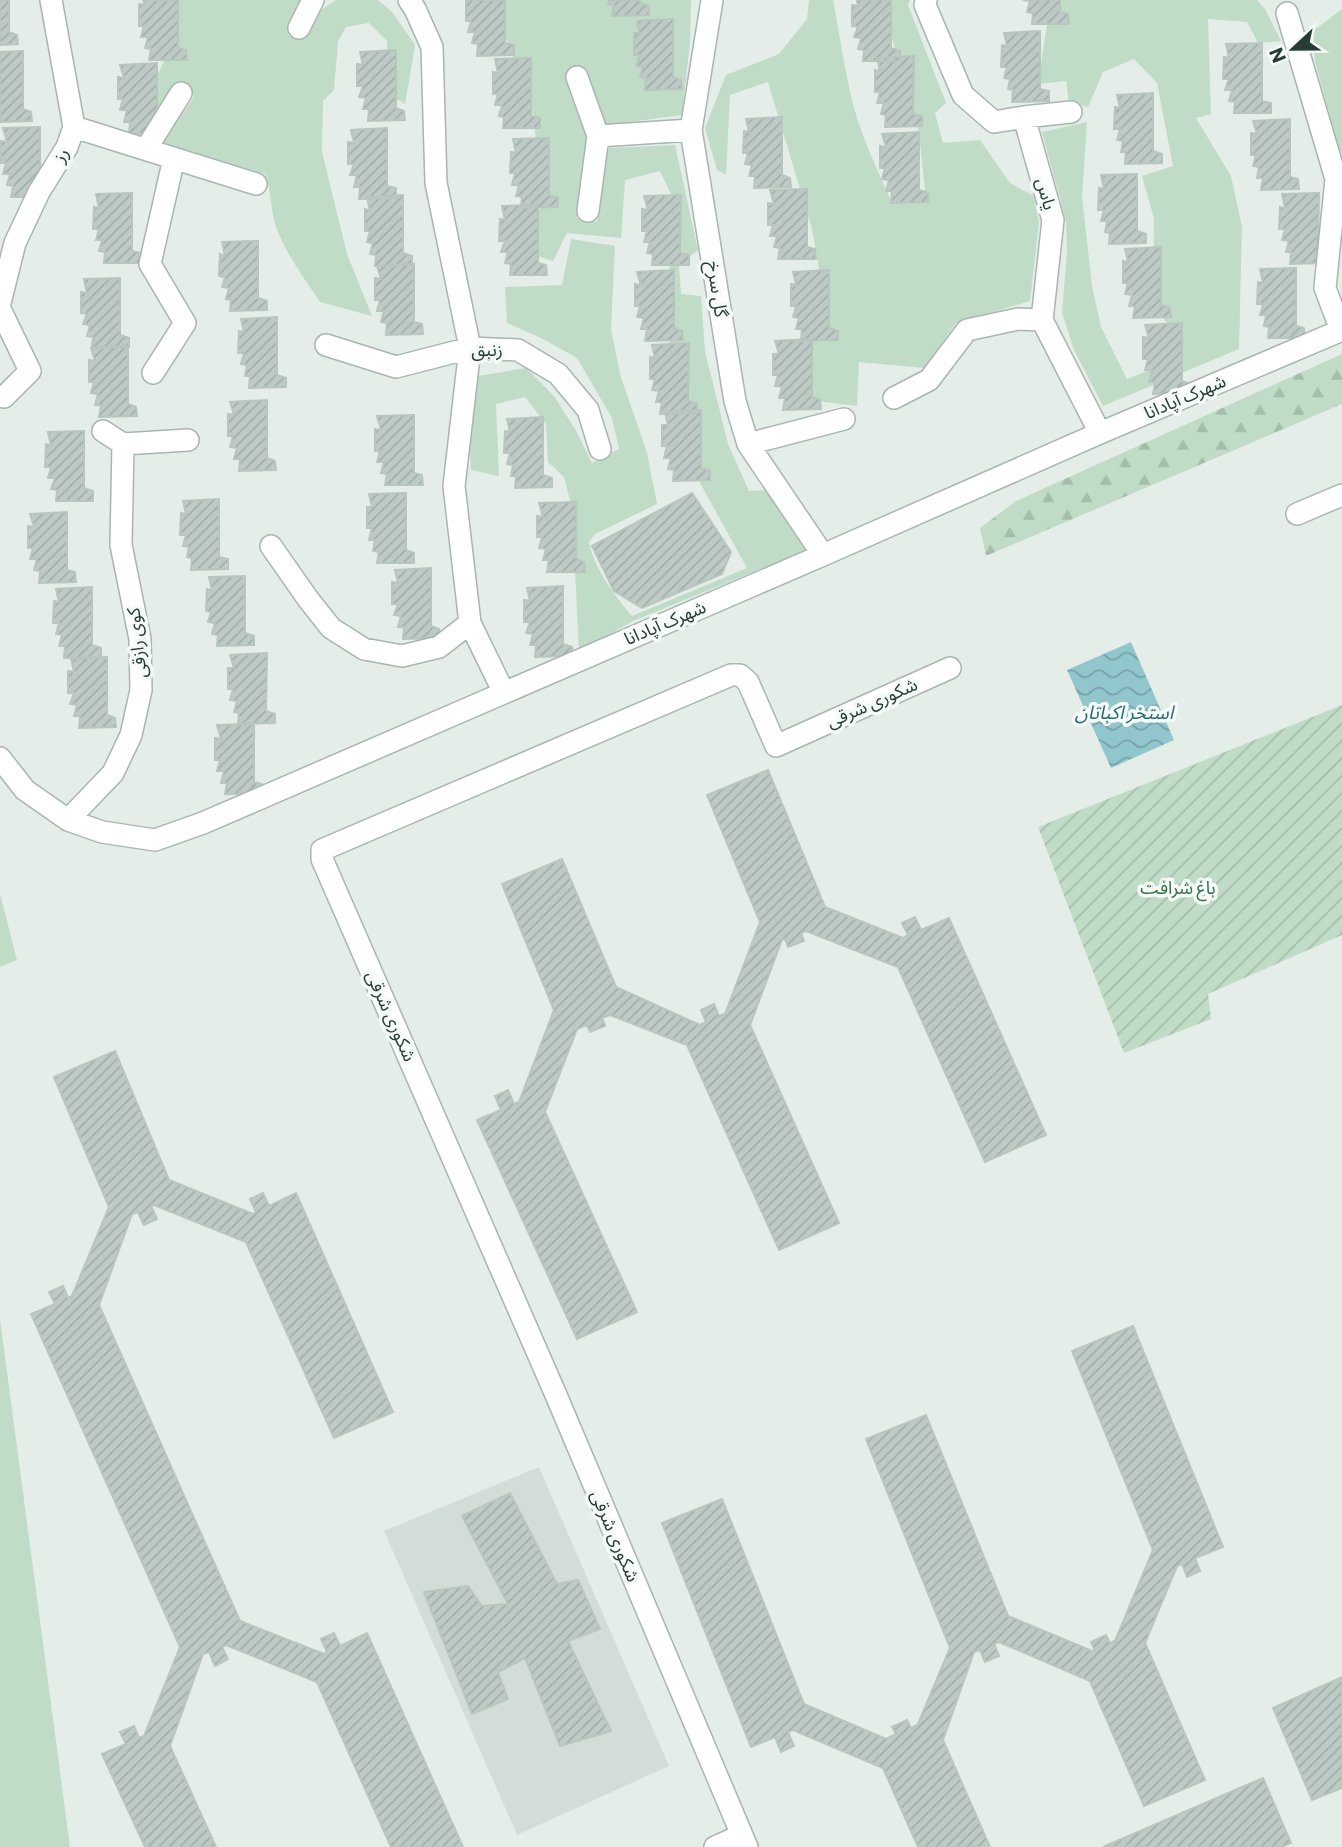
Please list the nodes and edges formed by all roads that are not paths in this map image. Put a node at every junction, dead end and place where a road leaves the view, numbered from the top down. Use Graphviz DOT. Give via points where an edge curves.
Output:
graph roads {
  1 [pos="51,0"];
  2 [pos="313,0"];
  3 [pos="409,0"];
  4 [pos="712,0"];
  5 [pos="926,0"];
  6 [pos="1287,13"];
  7 [pos="299,28"];
  8 [pos="577,77"];
  9 [pos="181,93"];
  10 [pos="1071,112"];
  11 [pos="1024,117"];
  12 [pos="74,127"];
  13 [pos="691,130"];
  14 [pos="598,136"];
  15 [pos="146,149"];
  16 [pos="174,158"];
  17 [pos="256,184"];
  18 [pos="587,211"];
  19 [pos="0,303"];
  20 [pos="0,309"];
  21 [pos="1042,320"];
  22 [pos="1342,330"];
  23 [pos="326,345"];
  24 [pos="470,348"];
  25 [pos="153,373"];
  26 [pos="4,397"];
  27 [pos="894,398"];
  28 [pos="844,419"];
  29 [pos="103,431"];
  30 [pos="1100,433"];
  31 [pos="188,440"];
  32 [pos="123,444"];
  33 [pos="748,444"];
  34 [pos="600,449"];
  35 [pos="1342,495"];
  36 [pos="1297,514"];
  37 [pos="271,546"];
  38 [pos="823,555"];
  39 [pos="470,624"];
  40 [pos="950,668"];
  41 [pos="503,693"];
  42 [pos="0,758"];
  43 [pos="68,820"];
  44 [pos="744,1841"];
  45 [pos="715,1847"];
  1 -- 12 [label="street, رز"];
  2 -- 7 [label="street"];
  3 -- 24 [label="street" via="432,47 436,183"];
  4 -- 13 [label="street, گل سرخ"];
  5 -- 11 [label="street" via="963,95 994,121"];
  6 -- 22 [label="street" via="1336,179 1325,289"];
  8 -- 14 [label="street"];
  9 -- 15 [label="street"];
  10 -- 11 [label="street"];
  11 -- 21 [label="street, یاس" via="1053,220"];
  12 -- 15 [label="street"];
  12 -- 19 [label="street, رز" via="15,243"];
  13 -- 14 [label="street"];
  13 -- 33 [label="street, گل سرخ" via="735,401"];
  14 -- 18 [label="street"];
  15 -- 16 [label="street"];
  16 -- 17 [label="street"];
  16 -- 25 [label="street" via="150,264 185,323"];
  20 -- 26 [label="street" via="30,372"];
  21 -- 27 [label="street" via="1018,319 967,330 929,380"];
  21 -- 30 [label="street"];
  22 -- 30 [label="street, شهرک آپادانا"];
  23 -- 24 [label="street, زنبق" via="396,367"];
  24 -- 34 [label="street, زنبق" via="518,350 558,374 588,410"];
  24 -- 39 [label="street" via="454,486"];
  28 -- 33 [label="street"];
  29 -- 32 [label="street"];
  30 -- 38 [label="street, شهرک آپادانا"];
  31 -- 32 [label="street"];
  32 -- 43 [label="street, کوی رازقی" via="121,545 140,639 141,690 131,735 113,773"];
  33 -- 38 [label="street, گل سرخ"];
  35 -- 36 [label="street"];
  37 -- 39 [label="street" via="331,628 363,649 402,656 439,647"];
  38 -- 41 [label="street, شهرک آپادانا"];
  39 -- 41 [label="street"];
  40 -- 44 [label="street, شکوری شرقی" via="776,746 748,682 731,675 322,850 322,859"];
  41 -- 43 [label="street, شهرک آپادانا" via="155,840 102,832"];
  42 -- 43 [label="street, شهرک آپادانا" via="25,790"];
  44 -- 45 [label="street"];
}
